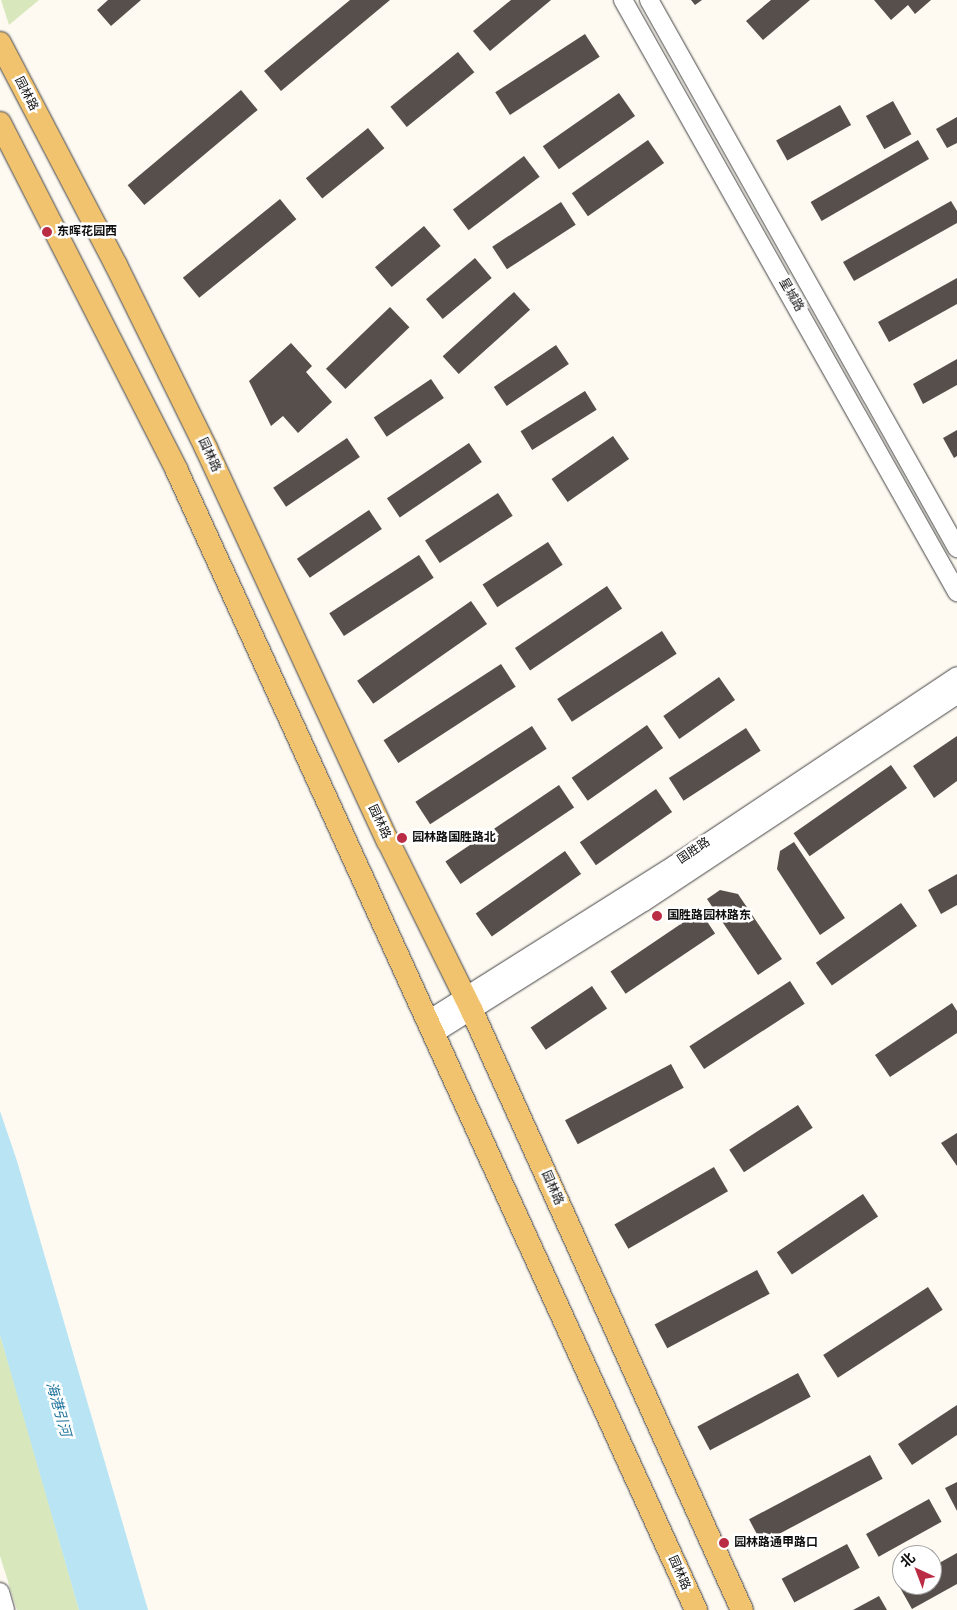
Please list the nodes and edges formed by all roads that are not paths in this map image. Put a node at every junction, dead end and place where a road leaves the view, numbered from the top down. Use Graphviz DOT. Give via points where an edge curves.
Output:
graph roads {
  1 [pos="623,0"];
  2 [pos="648,0"];
  3 [pos="0,43"];
  4 [pos="0,123"];
  5 [pos="957,548"];
  6 [pos="957,592"];
  7 [pos="957,676"];
  8 [pos="957,695"];
  9 [pos="468,1004"];
  10 [pos="431,1027"];
  11 [pos="0,1592"];
  12 [pos="5,1610"];
  13 [pos="696,1610"];
  14 [pos="742,1610"];
  1 -- 6 [label="street, 星城路"];
  2 -- 5 [label="street, 星城路"];
  3 -- 9 [label="main road, 园林路" via="116,265 206,448 388,841"];
  4 -- 10 [label="main road, 园林路" via="177,471"];
  7 -- 9 [label="street, 国胜路"];
  8 -- 9 [label="street, 国胜路" via="644,902"];
  9 -- 10 [label="street, 国胜路"];
  9 -- 14 [label="main road, 园林路"];
  10 -- 13 [label="main road, 园林路"];
  11 -- 12 [label="street"];
}
